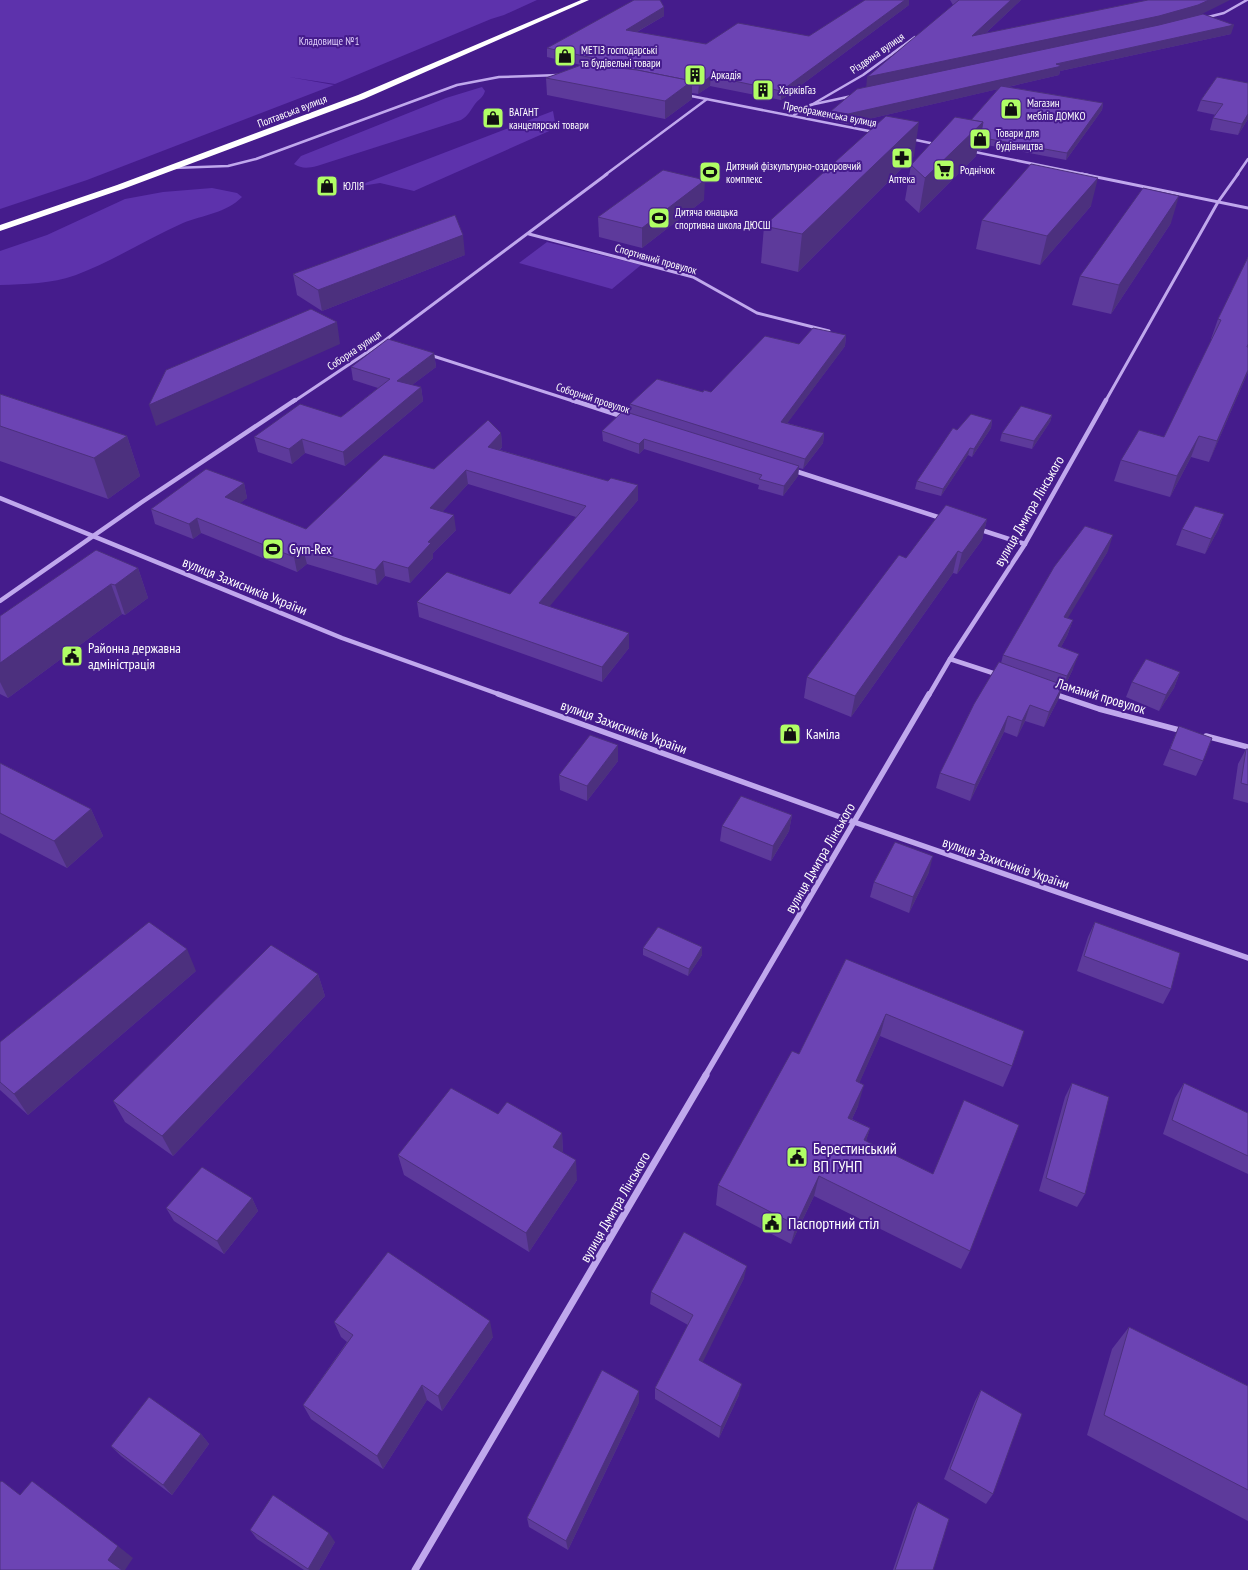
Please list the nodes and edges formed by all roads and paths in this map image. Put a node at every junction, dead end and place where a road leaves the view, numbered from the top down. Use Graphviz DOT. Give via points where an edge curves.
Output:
graph roads {
  1 [pos="586,0"];
  2 [pos="1247,0"];
  3 [pos="1199,20"];
  4 [pos="918,35"];
  5 [pos="560,75"];
  6 [pos="681,94"];
  7 [pos="858,95"];
  8 [pos="707,99"];
  9 [pos="810,105"];
  10 [pos="794,116"];
  11 [pos="881,133"];
  12 [pos="910,139"];
  13 [pos="938,145"];
  14 [pos="967,151"];
  15 [pos="1248,159"];
  16 [pos="170,168"];
  17 [pos="1218,202"];
  18 [pos="1248,208"];
  19 [pos="0,228"];
  20 [pos="528,234"];
  21 [pos="829,331"];
  22 [pos="384,341"];
  23 [pos="394,344"];
  24 [pos="422,353"];
  25 [pos="629,419"];
  26 [pos="789,470"];
  27 [pos="0,498"];
  28 [pos="949,520"];
  29 [pos="968,526"];
  30 [pos="93,536"];
  31 [pos="1025,544"];
  32 [pos="0,601"];
  33 [pos="950,659"];
  34 [pos="1009,679"];
  35 [pos="1045,691"];
  36 [pos="1192,733"];
  37 [pos="1201,735"];
  38 [pos="1248,747"];
  39 [pos="854,822"];
  40 [pos="1248,958"];
  41 [pos="415,1570"];
  1 -- 16 [label="highway, Полтавська вулиця" via="361,97"];
  2 -- 3 [label="street" via="1224,13"];
  4 -- 9 [label="street, Різдвяна вулиця" via="864,75"];
  5 -- 16 [label="street" via="470,81 256,159 228,166"];
  6 -- 8 [label="street, Преображенська вулиця"];
  7 -- 9 [label="street"];
  8 -- 10 [label="street, Преображенська вулиця"];
  8 -- 20 [label="street, Соборна вулиця"];
  9 -- 10 [label="street, Різдвяна вулиця"];
  10 -- 11 [label="street, Преображенська вулиця"];
  12 -- 13 [label="street"];
  14 -- 17 [label="street"];
  15 -- 17 [label="street, вулиця Дмитра Лінського"];
  16 -- 19 [label="highway, Полтавська вулиця"];
  17 -- 18 [label="street"];
  17 -- 31 [label="street, вулиця Дмитра Лінського"];
  20 -- 21 [label="street, Спортивний провулок" via="693,276 758,314"];
  20 -- 22 [label="street, Соборна вулиця"];
  22 -- 23 [label="street"];
  22 -- 30 [label="street, Соборна вулиця"];
  24 -- 25 [label="street, Соборний провулок"];
  26 -- 28 [label="street"];
  27 -- 30 [label="street, вулиця Захисників України"];
  29 -- 31 [label="street"];
  30 -- 32 [label="street, Соборна вулиця"];
  30 -- 39 [label="street, вулиця Захисників України" via="342,638"];
  31 -- 33 [label="street, вулиця Дмитра Лінського"];
  33 -- 34 [label="street"];
  33 -- 39 [label="street, вулиця Дмитра Лінського"];
  35 -- 36 [label="street, Ламаний провулок"];
  37 -- 38 [label="street"];
  39 -- 40 [label="street, вулиця Захисників України"];
  39 -- 41 [label="street, вулиця Дмитра Лінського"];
}
